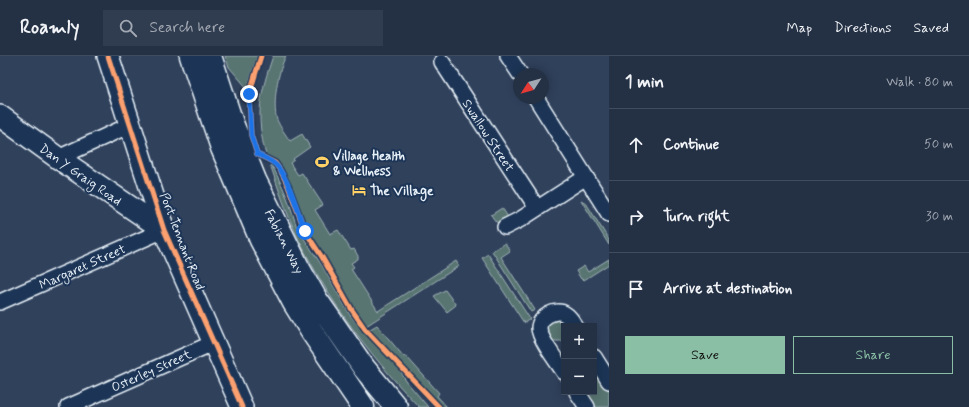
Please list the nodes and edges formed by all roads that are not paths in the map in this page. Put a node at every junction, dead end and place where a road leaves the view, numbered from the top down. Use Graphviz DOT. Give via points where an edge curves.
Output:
graph roads {
  1 [pos="108,56"];
  2 [pos="191,56"];
  3 [pos="210,56"];
  4 [pos="508,56"];
  5 [pos="442,62"];
  6 [pos="516,68"];
  7 [pos="540,104"];
  8 [pos="0,116"];
  9 [pos="130,125"];
  10 [pos="58,158"];
  11 [pos="586,178"];
  12 [pos="537,208"];
  13 [pos="609,214"];
  14 [pos="505,227"];
  15 [pos="164,230"];
  16 [pos="0,302"];
  17 [pos="573,323"];
  18 [pos="213,343"];
  19 [pos="600,360"];
  20 [pos="561,367"];
  21 [pos="609,381"];
  22 [pos="579,395"];
  23 [pos="68,407"];
  24 [pos="242,407"];
  25 [pos="363,407"];
  26 [pos="396,407"];
  27 [pos="587,407"];
  1 -- 9 [label="street, Port Tennant Road"];
  2 -- 25 [label="highway, Fabian Way" via="222,148 260,240 294,303"];
  3 -- 26 [label="highway, Fabian Way" via="232,123 261,192 299,269 316,299 360,362"];
  4 -- 6 [label="street"];
  5 -- 12 [label="street, Swallow Street"];
  7 -- 11 [label="street"];
  8 -- 10 [label="street, Dan Y Graig Road"];
  9 -- 10 [label="street"];
  9 -- 15 [label="street, Port Tennant Road"];
  10 -- 15 [label="street, Dan Y Graig Road"];
  11 -- 12 [label="street"];
  11 -- 13 [label="street"];
  12 -- 14 [label="street"];
  15 -- 16 [label="street, Margaret Street"];
  15 -- 18 [label="street, Port Tennant Road"];
  17 -- 20 [label="street" via="570,317 558,312 548,315 541,321 539,328 540,335"];
  18 -- 23 [label="street, Osterley Street"];
  18 -- 24 [label="street, Port Tennant Road"];
  19 -- 21 [label="street"];
  22 -- 27 [label="street"];
}
